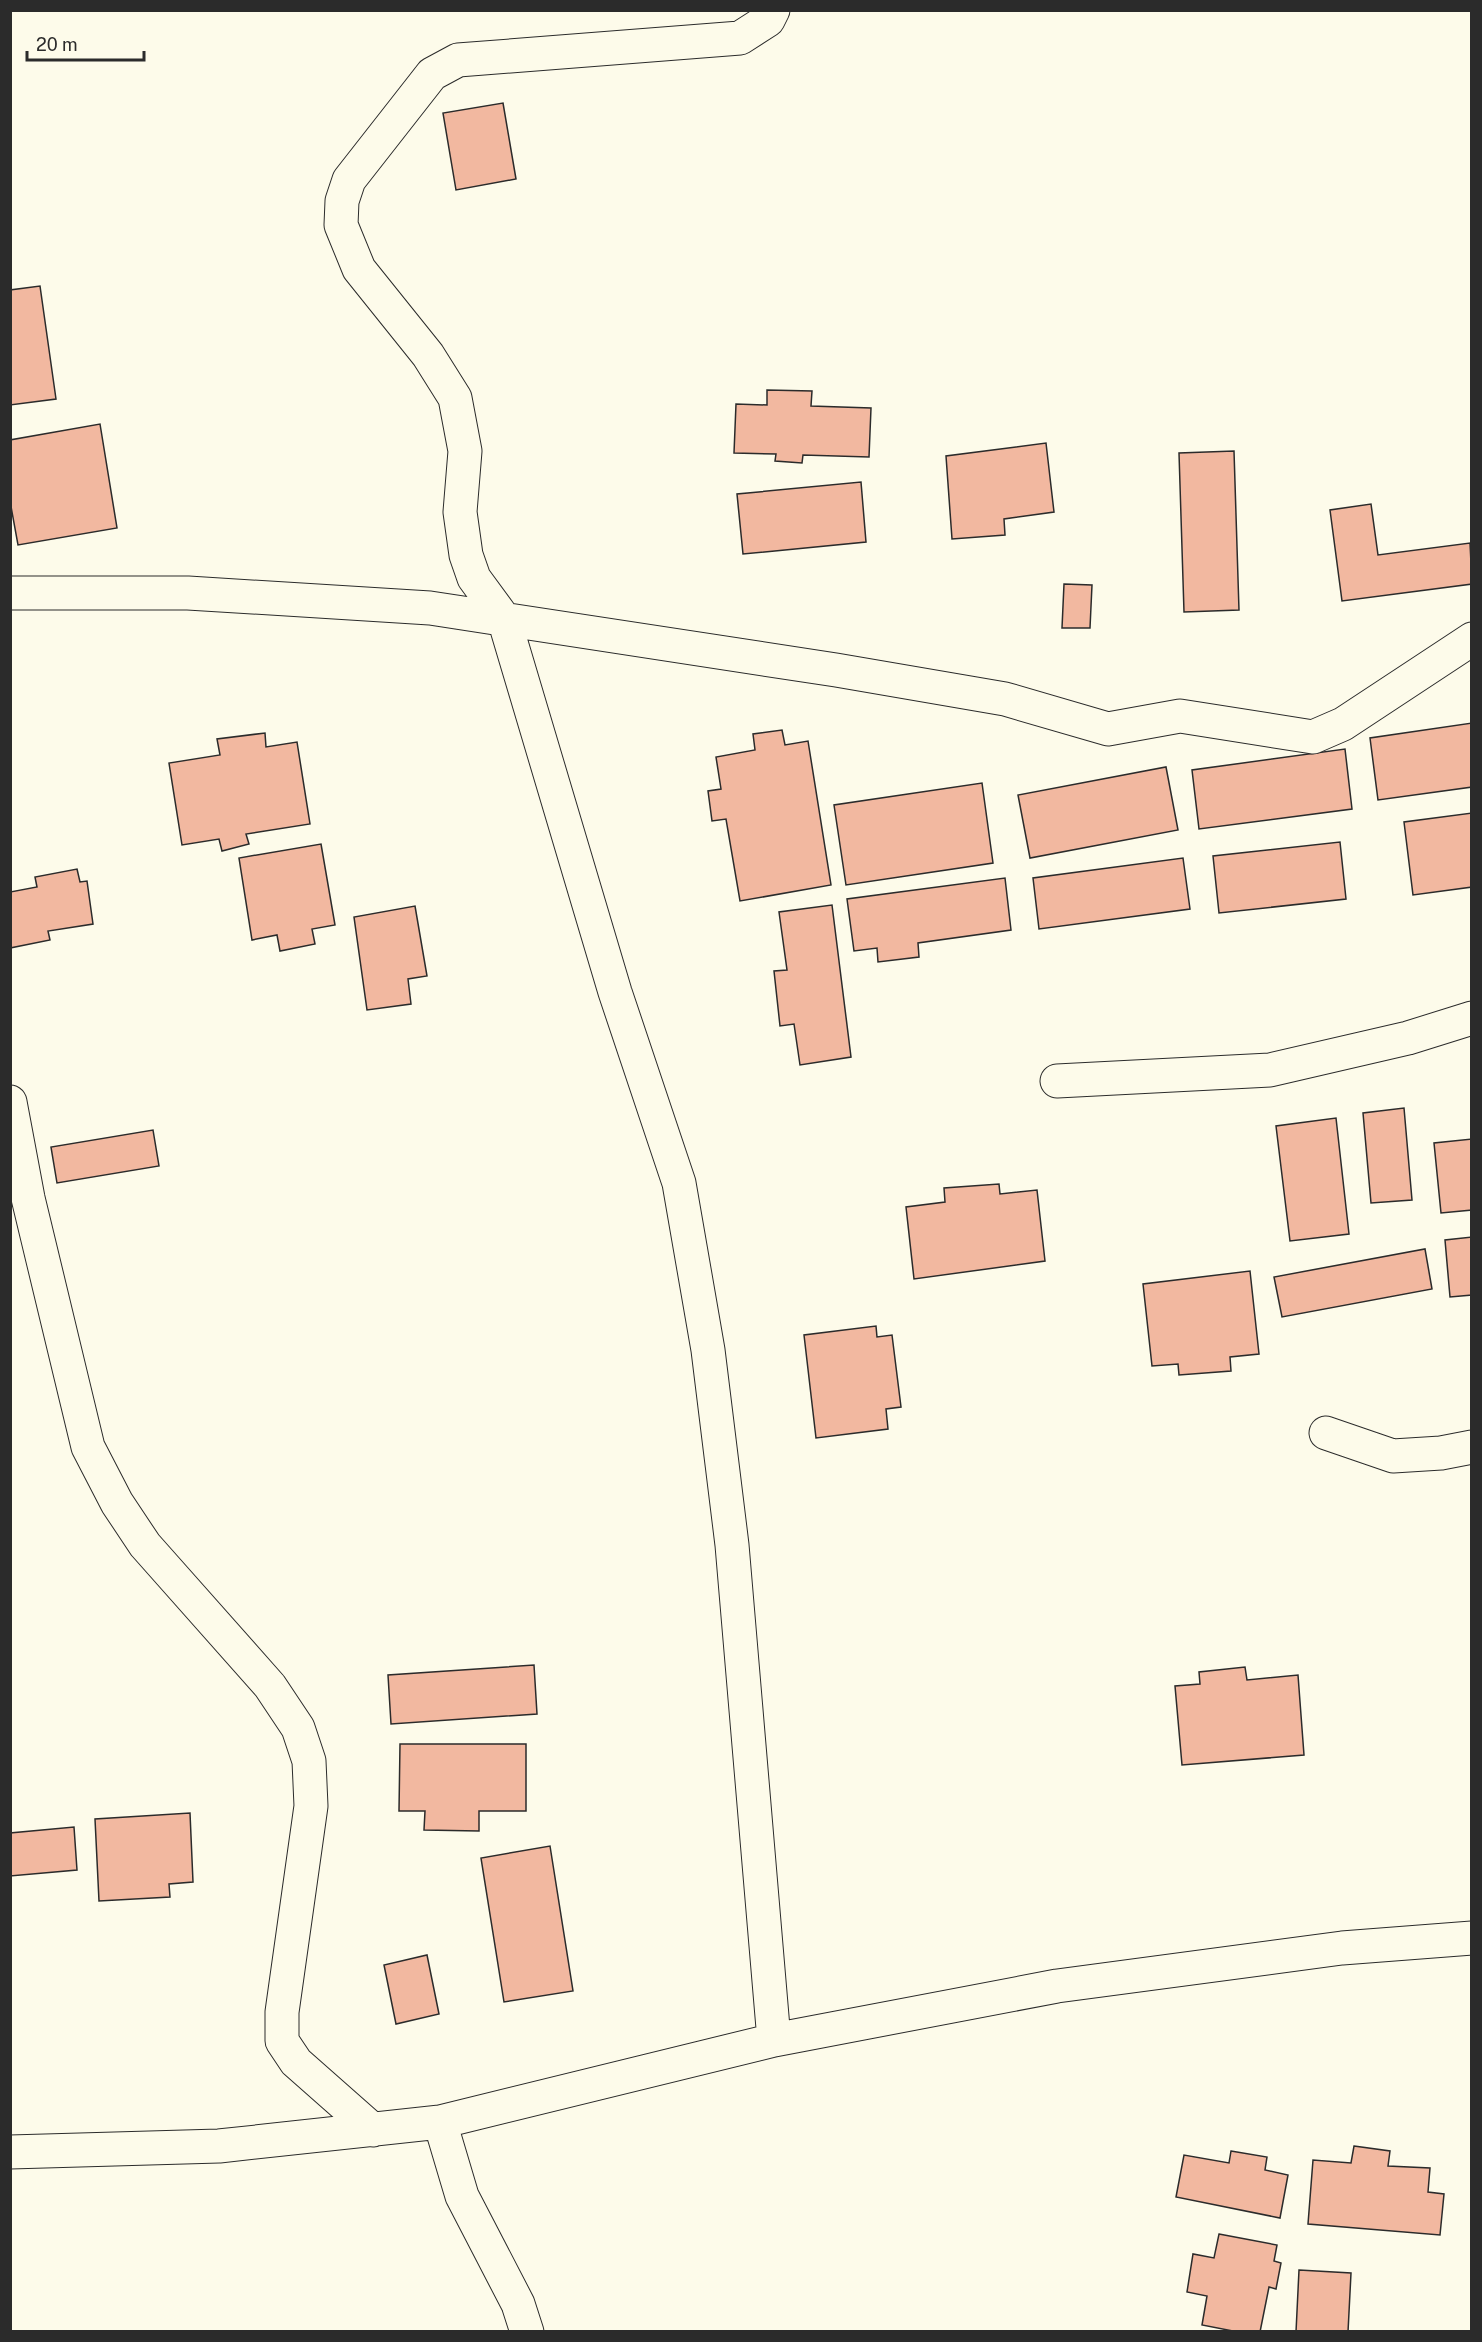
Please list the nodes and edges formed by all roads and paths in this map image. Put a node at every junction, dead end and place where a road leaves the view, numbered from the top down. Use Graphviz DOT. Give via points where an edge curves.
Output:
graph roads {
  1 [pos="773,10"];
  2 [pos="10,593"];
  3 [pos="504,619"];
  4 [pos="1472,639"];
  5 [pos="1472,1018"];
  6 [pos="1057,1081"];
  7 [pos="10,1102"];
  8 [pos="1326,1433"];
  9 [pos="1472,1447"];
  10 [pos="1472,1938"];
  11 [pos="774,2040"];
  12 [pos="441,2122"];
  13 [pos="373,2130"];
  14 [pos="10,2152"];
  15 [pos="526,2331"];
  1 -- 3 [label="street" via="768,20 740,38 458,60 432,74 350,180 342,201 341,225 358,269 428,355 454,398 465,451 460,512 466,555 474,578"];
  2 -- 3 [label="street" via="188,593 430,608"];
  3 -- 4 [label="street" via="1005,699 1108,729 1180,716 1313,736 1343,724"];
  3 -- 11 [label="street" via="615,992 679,1183 708,1350 732,1545"];
  5 -- 6 [label="street" via="1408,1038 1270,1070"];
  7 -- 13 [label="street" via="28,1198 88,1447 117,1503 145,1545 270,1686 298,1728 309,1761 311,1806 282,2012 282,2041 296,2062"];
  8 -- 9 [label="street" via="1393,1456"];
  10 -- 11 [label="street" via="1342,1948 1057,1986"];
  11 -- 12 [label="street"];
  12 -- 13 [label="street"];
  12 -- 15 [label="street" via="462,2196 518,2304"];
  13 -- 14 [label="street" via="219,2146"];
}
